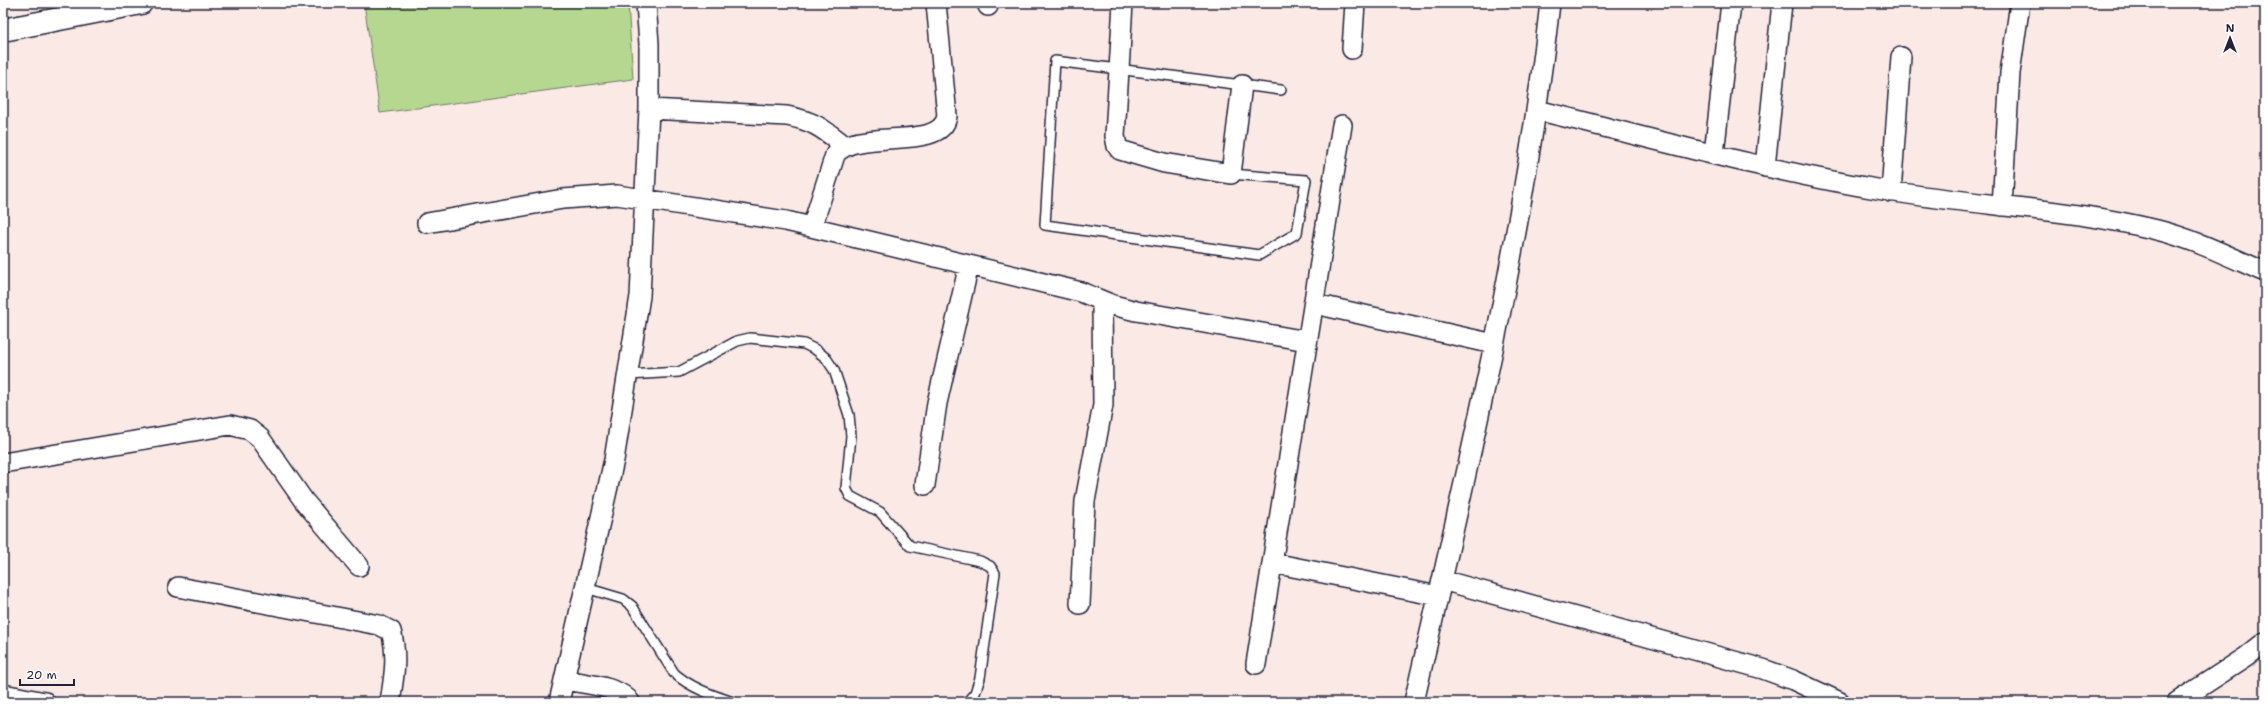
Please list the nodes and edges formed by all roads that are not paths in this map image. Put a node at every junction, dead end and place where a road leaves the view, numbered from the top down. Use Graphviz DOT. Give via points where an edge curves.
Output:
graph roads {
  1 [pos="72,3"];
  2 [pos="141,3"];
  3 [pos="646,3"];
  4 [pos="936,3"];
  5 [pos="1123,3"];
  6 [pos="1355,3"];
  7 [pos="1550,3"];
  8 [pos="1731,3"];
  9 [pos="1782,3"];
  10 [pos="2020,3"];
  11 [pos="3,17"];
  12 [pos="3,30"];
  13 [pos="1352,49"];
  14 [pos="1901,57"];
  15 [pos="1119,68"];
  16 [pos="1242,85"];
  17 [pos="1281,90"];
  18 [pos="649,109"];
  19 [pos="1537,110"];
  20 [pos="1342,125"];
  21 [pos="844,145"];
  22 [pos="1714,154"];
  23 [pos="1765,167"];
  24 [pos="1231,174"];
  25 [pos="1891,192"];
  26 [pos="646,200"];
  27 [pos="2002,206"];
  28 [pos="427,223"];
  29 [pos="812,227"];
  30 [pos="969,265"];
  31 [pos="2265,272"];
  32 [pos="1102,301"];
  33 [pos="1315,304"];
  34 [pos="1307,341"];
  35 [pos="1494,344"];
  36 [pos="628,375"];
  37 [pos="3,463"];
  38 [pos="925,485"];
  39 [pos="1273,563"];
  40 [pos="359,566"];
  41 [pos="178,587"];
  42 [pos="586,588"];
  43 [pos="1440,588"];
  44 [pos="1080,604"];
  45 [pos="2265,642"];
  46 [pos="1256,664"];
  47 [pos="565,680"];
  48 [pos="3,694"];
  49 [pos="40,702"];
  50 [pos="390,702"];
  51 [pos="559,702"];
  52 [pos="630,702"];
  53 [pos="733,702"];
  54 [pos="967,702"];
  55 [pos="1414,702"];
  56 [pos="1840,702"];
  57 [pos="2177,702"];
  1 -- 11 [label="main road"];
  2 -- 12 [label="main road"];
  3 -- 18 [label="street"];
  4 -- 21 [label="street" via="946,124 942,129 927,134"];
  5 -- 15 [label="street"];
  6 -- 13 [label="street"];
  7 -- 19 [label="street"];
  8 -- 22 [label="street"];
  9 -- 23 [label="street"];
  10 -- 27 [label="street" via="2010,72"];
  14 -- 25 [label="street"];
  15 -- 16 [label="lane"];
  15 -- 24 [label="street" via="1115,142 1120,150 1164,163"];
  15 -- 24 [label="lane" via="1056,61 1045,225 1259,255 1297,233 1306,180"];
  16 -- 17 [label="lane"];
  16 -- 24 [label="street"];
  18 -- 21 [label="street" via="787,116 815,124"];
  18 -- 26 [label="street"];
  19 -- 22 [label="street"];
  19 -- 35 [label="street" via="1513,255"];
  20 -- 33 [label="street"];
  21 -- 29 [label="street" via="835,155"];
  22 -- 23 [label="street"];
  23 -- 25 [label="street" via="1804,177"];
  25 -- 27 [label="street"];
  26 -- 28 [label="street" via="617,194 587,195"];
  26 -- 29 [label="street"];
  26 -- 36 [label="street" via="640,296"];
  27 -- 31 [label="street" via="2090,216 2158,230 2200,244"];
  29 -- 30 [label="street"];
  30 -- 32 [label="street" via="1081,292"];
  30 -- 38 [label="street" via="937,403"];
  32 -- 34 [label="street" via="1136,311"];
  32 -- 44 [label="street" via="1103,405 1085,501"];
  33 -- 34 [label="street"];
  33 -- 35 [label="street"];
  34 -- 39 [label="street"];
  35 -- 43 [label="street"];
  36 -- 42 [label="street" via="614,460"];
  36 -- 54 [label="lane" via="679,372 732,343 750,338 804,344 826,358 834,370 849,415 851,436 846,488 850,496 880,512 910,546 980,561 990,566 995,573 980,678 975,693"];
  37 -- 40 [label="street" via="230,425 250,430 260,438 304,501"];
  39 -- 43 [label="street"];
  39 -- 46 [label="street"];
  41 -- 50 [label="street" via="379,625 391,631 395,647 395,672"];
  42 -- 47 [label="street"];
  42 -- 53 [label="lane" via="623,599 632,606 674,673 683,682"];
  43 -- 55 [label="street"];
  43 -- 56 [label="street" via="1763,669"];
  45 -- 57 [label="street" via="2246,658"];
  47 -- 51 [label="street"];
  47 -- 52 [label="street" via="617,690 627,696"];
  48 -- 49 [label="street"];
}
